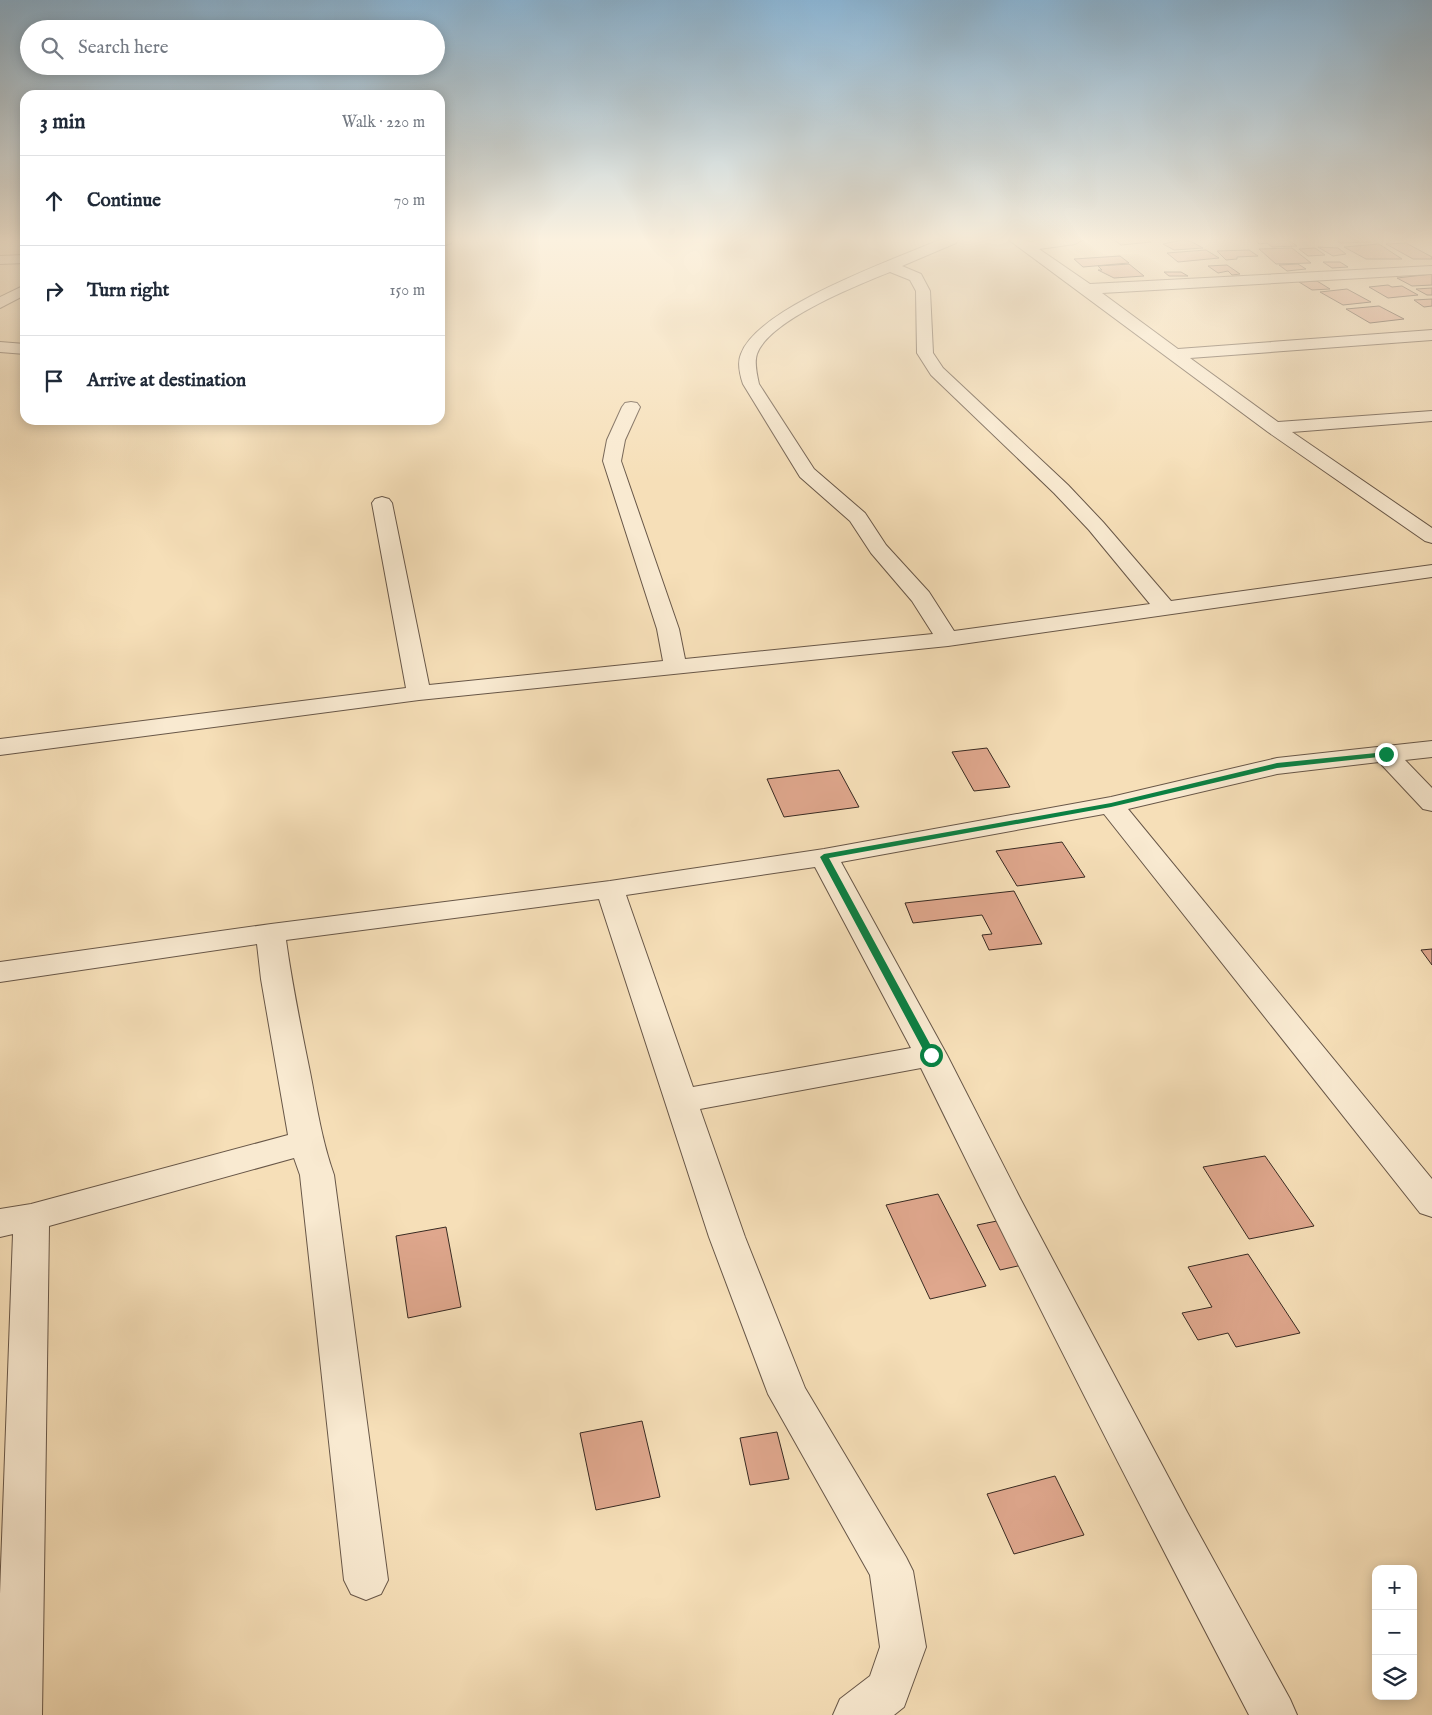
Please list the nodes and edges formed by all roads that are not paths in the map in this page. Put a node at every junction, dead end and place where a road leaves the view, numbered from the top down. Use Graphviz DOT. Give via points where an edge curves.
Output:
graph roads {
  1 [pos="780,320"];
  2 [pos="924,320"];
  3 [pos="1129,320"];
  4 [pos="1432,334"];
  5 [pos="0,347"];
  6 [pos="20,349"];
  7 [pos="1174,354"];
  8 [pos="631,407"];
  9 [pos="1432,416"];
  10 [pos="1274,428"];
  11 [pos="382,503"];
  12 [pos="1432,518"];
  13 [pos="1410,520"];
  14 [pos="1432,537"];
  15 [pos="1432,571"];
  16 [pos="1166,609"];
  17 [pos="948,639"];
  18 [pos="675,666"];
  19 [pos="419,693"];
  20 [pos="0,747"];
  21 [pos="1432,749"];
  22 [pos="1386,754"];
  23 [pos="1432,803"];
  24 [pos="1111,805"];
  25 [pos="824,857"];
  26 [pos="610,889"];
  27 [pos="271,933"];
  28 [pos="0,972"];
  29 [pos="931,1055"];
  30 [pos="680,1101"];
  31 [pos="307,1142"];
  32 [pos="1432,1204"];
  33 [pos="16,1220"];
  34 [pos="366,1580"];
  35 [pos="19,1715"];
  36 [pos="856,1715"];
  37 [pos="1274,1715"];
  1 -- 17 [label="street" via="753,345 748,356 751,384 807,472 858,517 878,549 921,597"];
  2 -- 16 [label="street" via="925,353 937,371 1084,513"];
  3 -- 7 [label="street"];
  4 -- 7 [label="street"];
  5 -- 6 [label="street"];
  7 -- 10 [label="street"];
  8 -- 18 [label="street" via="616,440 612,461 668,629"];
  9 -- 10 [label="street"];
  10 -- 13 [label="street"];
  11 -- 19 [label="street"];
  12 -- 13 [label="street"];
  13 -- 14 [label="street"];
  15 -- 16 [label="street"];
  16 -- 17 [label="street"];
  17 -- 18 [label="street"];
  18 -- 19 [label="street"];
  19 -- 20 [label="street"];
  21 -- 22 [label="street"];
  22 -- 23 [label="street"];
  22 -- 24 [label="street" via="1277,766"];
  24 -- 25 [label="street"];
  24 -- 32 [label="street"];
  25 -- 26 [label="street"];
  25 -- 29 [label="street"];
  26 -- 27 [label="street"];
  26 -- 30 [label="street"];
  27 -- 28 [label="street"];
  27 -- 31 [label="street" via="298,1108"];
  29 -- 30 [label="street"];
  29 -- 37 [label="street" via="1167,1518"];
  30 -- 36 [label="street" via="727,1237 788,1394 891,1571 903,1647 888,1691"];
  31 -- 33 [label="street"];
  31 -- 34 [label="street" via="317,1175"];
  33 -- 35 [label="street"];
}
